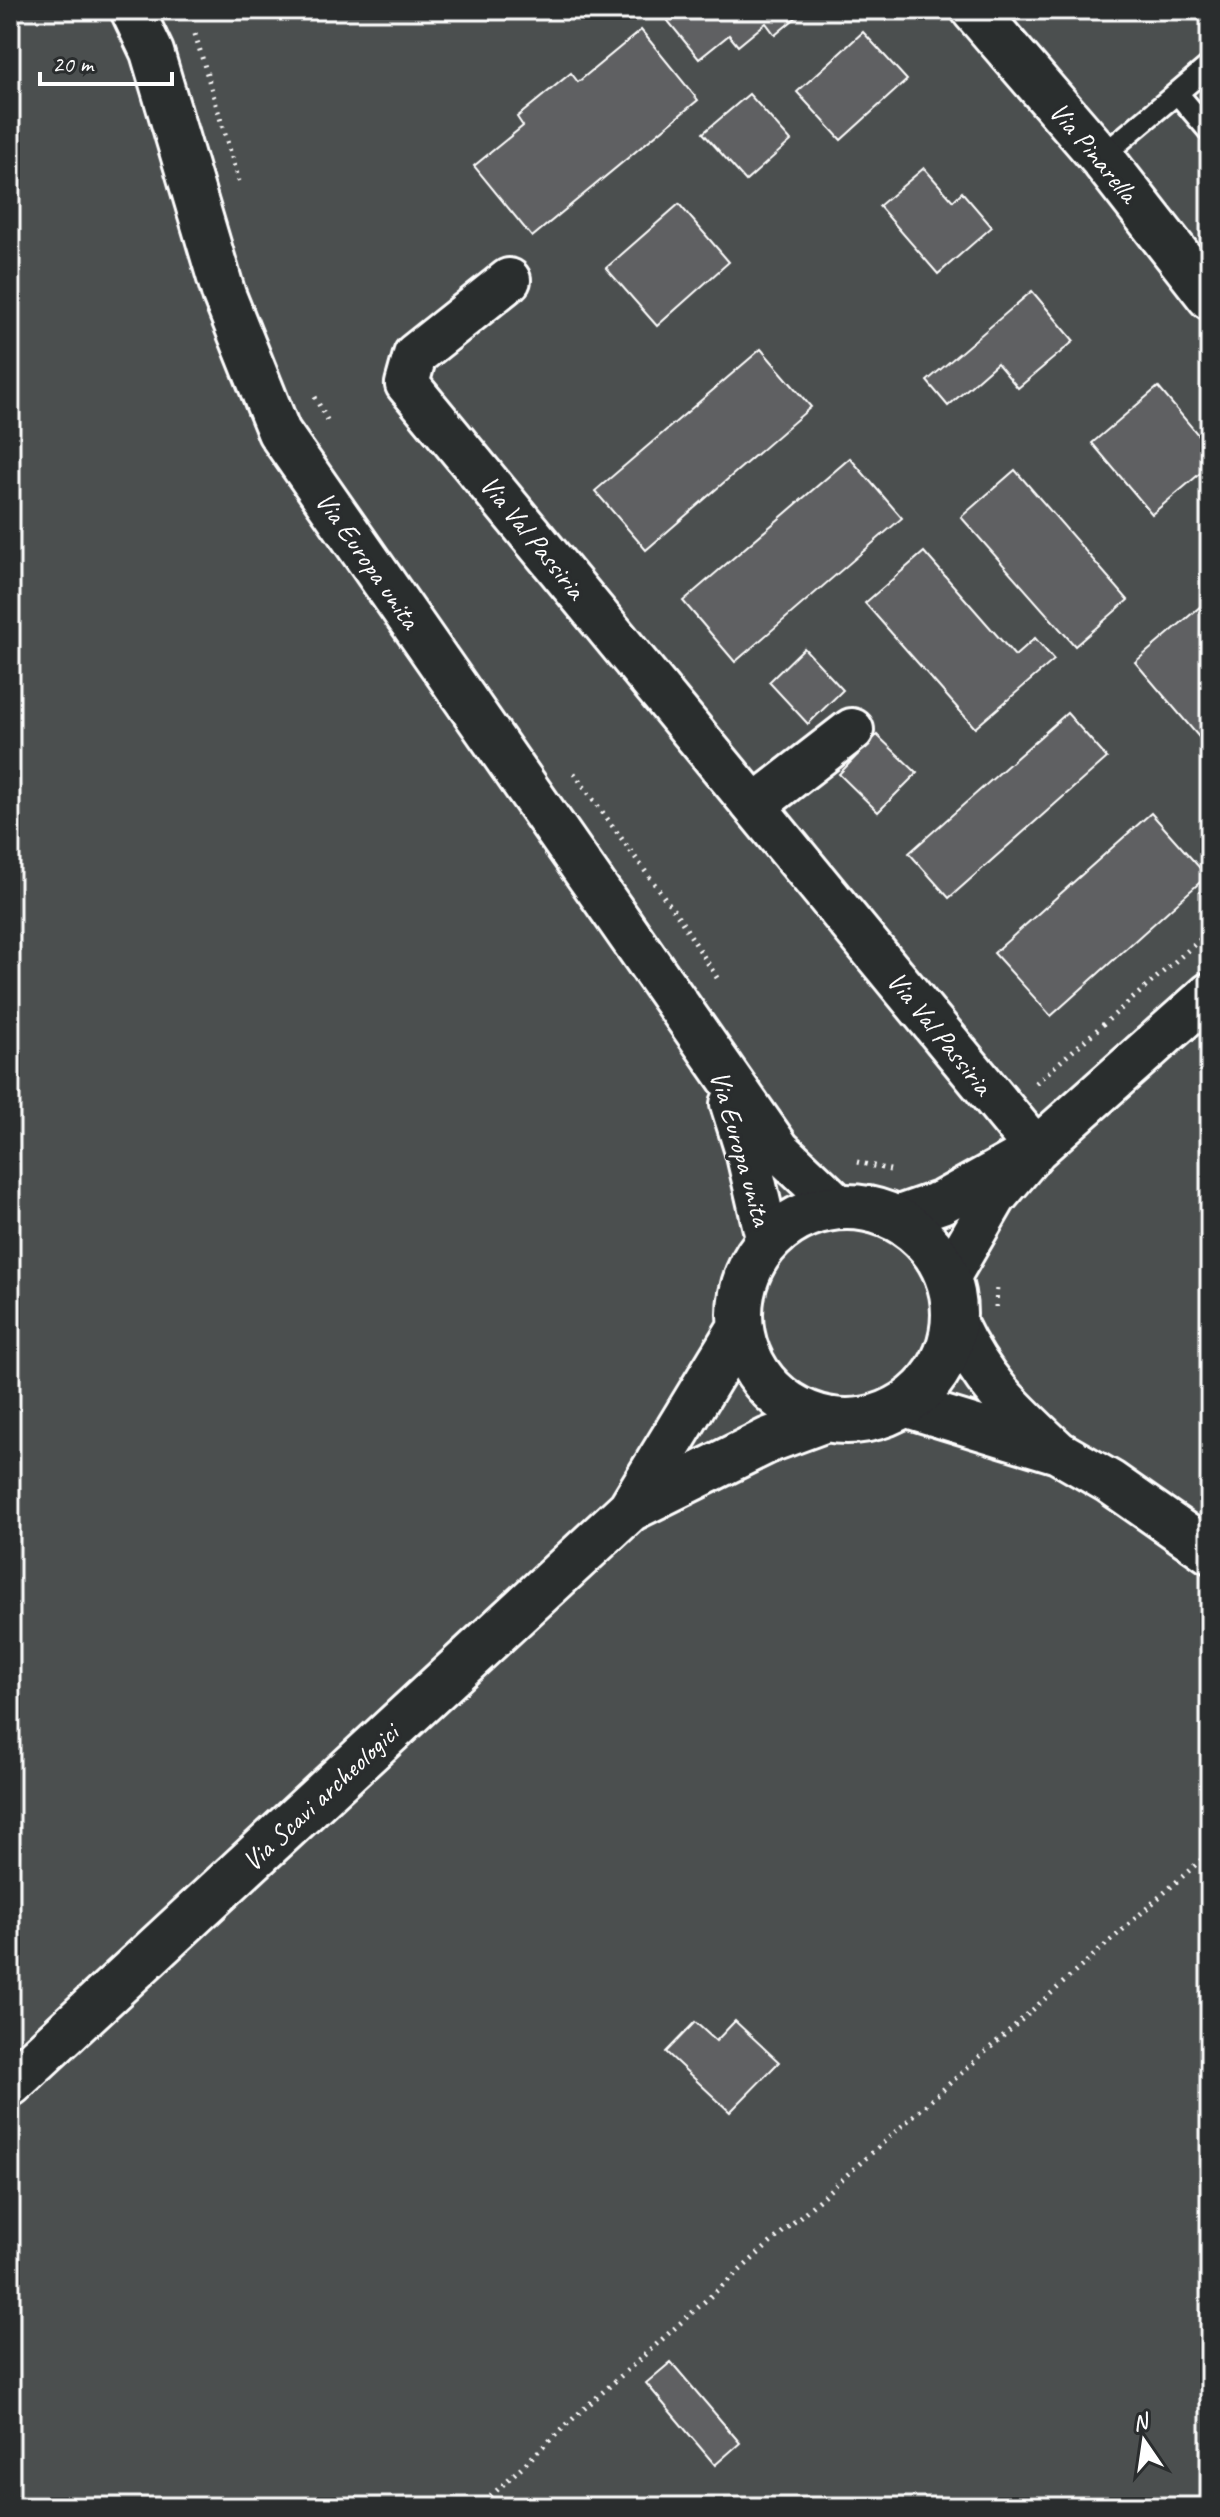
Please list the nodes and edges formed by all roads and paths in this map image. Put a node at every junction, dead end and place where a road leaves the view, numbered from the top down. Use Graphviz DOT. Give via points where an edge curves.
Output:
graph roads {
  1 [pos="132,10"];
  2 [pos="974,10"];
  3 [pos="193,31"];
  4 [pos="1210,65"];
  5 [pos="1177,93"];
  6 [pos="1210,132"];
  7 [pos="1101,157"];
  8 [pos="242,193"];
  9 [pos="509,280"];
  10 [pos="1210,297"];
  11 [pos="310,387"];
  12 [pos="336,433"];
  13 [pos="852,730"];
  14 [pos="568,764"];
  15 [pos="754,806"];
  16 [pos="1210,931"];
  17 [pos="721,985"];
  18 [pos="1210,994"];
  19 [pos="715,1054"];
  20 [pos="1006,1113"];
  21 [pos="1036,1149"];
  22 [pos="848,1159"];
  23 [pos="899,1172"];
  24 [pos="839,1207"];
  25 [pos="896,1218"];
  26 [pos="768,1242"];
  27 [pos="949,1276"];
  28 [pos="997,1282"];
  29 [pos="996,1313"];
  30 [pos="955,1324"];
  31 [pos="740,1328"];
  32 [pos="904,1405"];
  33 [pos="826,1419"];
  34 [pos="1058,1452"];
  35 [pos="630,1509"];
  36 [pos="1210,1552"];
  37 [pos="1210,1852"];
  38 [pos="10,2084"];
  39 [pos="479,2507"];
  1 -- 19 [label="street, Via Europa unita" via="152,52 224,295 279,432"];
  2 -- 7 [label="street, Via Pinarella"];
  3 -- 8 [label="path"];
  4 -- 5 [label="lane"];
  5 -- 6 [label="lane"];
  5 -- 7 [label="lane"];
  7 -- 10 [label="street, Via Pinarella"];
  9 -- 15 [label="street, Via Val Passiria" via="415,355 407,384"];
  11 -- 12 [label="path"];
  13 -- 15 [label="street"];
  14 -- 17 [label="path"];
  15 -- 20 [label="street, Via Val Passiria"];
  16 -- 20 [label="path"];
  18 -- 21 [label="street"];
  19 -- 24 [label="street, Via Europa unita" via="779,1150"];
  19 -- 26 [label="street, Via Europa unita" via="748,1155"];
  20 -- 21 [label="street, Via Val Passiria"];
  21 -- 25 [label="street" via="942,1202"];
  21 -- 27 [label="street" via="995,1197"];
  22 -- 23 [label="path"];
  24 -- 25 [label="street" via="868,1208"];
  24 -- 26 [label="street" via="812,1212"];
  25 -- 27 [label="street" via="919,1233"];
  26 -- 31 [label="street" via="750,1268 740,1297"];
  27 -- 30 [label="street"];
  28 -- 29 [label="path"];
  30 -- 32 [label="street" via="939,1371"];
  30 -- 34 [label="street" via="974,1365"];
  31 -- 33 [label="street" via="750,1360 768,1388 795,1408"];
  31 -- 35 [label="street, Via Scavi archeologici"];
  32 -- 33 [label="street" via="866,1419"];
  32 -- 34 [label="street"];
  33 -- 35 [label="street, Via Scavi archeologici" via="733,1457"];
  34 -- 36 [label="street"];
  35 -- 38 [label="street, Via Scavi archeologici"];
  37 -- 39 [label="path"];
}
